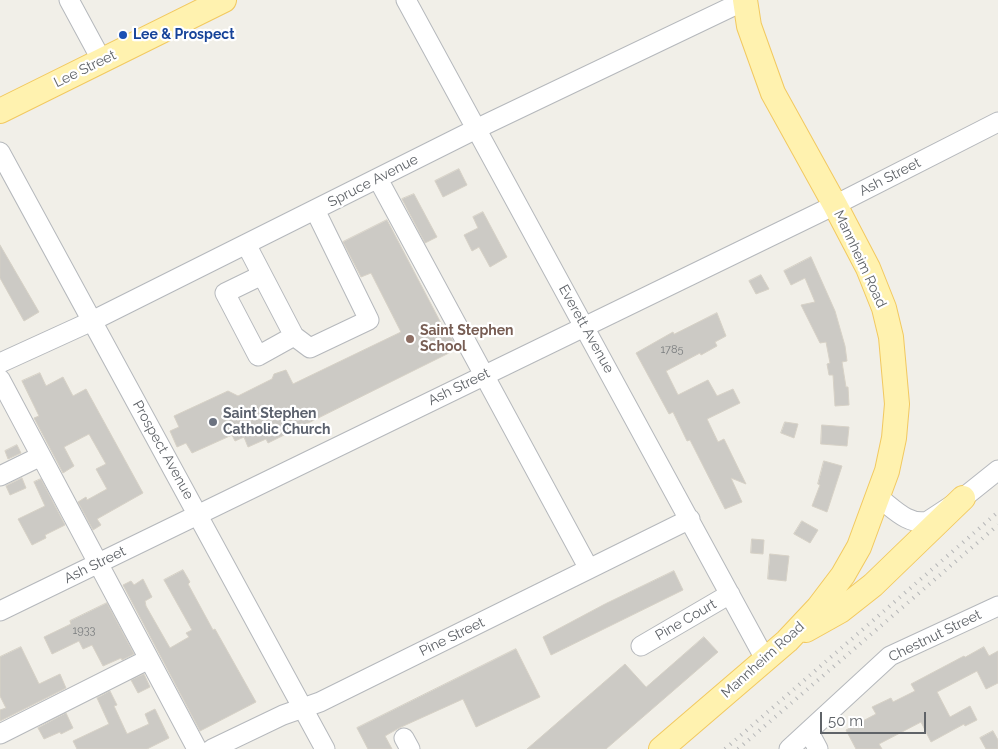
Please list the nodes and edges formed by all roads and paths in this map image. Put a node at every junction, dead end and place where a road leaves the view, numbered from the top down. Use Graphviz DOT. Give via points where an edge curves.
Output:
graph roads {
  1 [pos="69,0"];
  2 [pos="224,0"];
  3 [pos="406,0"];
  4 [pos="745,0"];
  5 [pos="102,61"];
  6 [pos="0,111"];
  7 [pos="998,122"];
  8 [pos="476,129"];
  9 [pos="0,152"];
  10 [pos="378,179"];
  11 [pos="835,205"];
  12 [pos="315,210"];
  13 [pos="246,244"];
  14 [pos="262,275"];
  15 [pos="92,321"];
  16 [pos="584,326"];
  17 [pos="294,336"];
  18 [pos="0,363"];
  19 [pos="483,376"];
  20 [pos="0,379"];
  21 [pos="41,456"];
  22 [pos="998,470"];
  23 [pos="0,476"];
  24 [pos="878,497"];
  25 [pos="963,498"];
  26 [pos="198,515"];
  27 [pos="690,519"];
  28 [pos="98,564"];
  29 [pos="589,569"];
  30 [pos="730,594"];
  31 [pos="998,606"];
  32 [pos="0,611"];
  33 [pos="787,641"];
  34 [pos="641,646"];
  35 [pos="149,659"];
  36 [pos="766,659"];
  37 [pos="303,708"];
  38 [pos="809,732"];
  39 [pos="0,734"];
  40 [pos="198,749"];
  41 [pos="212,749"];
  42 [pos="326,749"];
  43 [pos="661,749"];
  44 [pos="789,749"];
  45 [pos="818,749"];
  1 -- 5 [label="street"];
  2 -- 5 [label="main road, Lee Street"];
  3 -- 8 [label="street, Everett Avenue"];
  4 -- 8 [label="street, Spruce Avenue"];
  4 -- 11 [label="main road, Mannheim Road" via="749,26 773,93"];
  5 -- 6 [label="main road, Lee Street"];
  7 -- 11 [label="street, Ash Street"];
  8 -- 10 [label="street, Spruce Avenue"];
  8 -- 16 [label="street, Everett Avenue"];
  9 -- 15 [label="street, Prospect Avenue"];
  10 -- 12 [label="street, Spruce Avenue"];
  10 -- 19 [label="street"];
  11 -- 16 [label="street, Ash Street"];
  11 -- 24 [label="main road, Mannheim Road" via="868,268 884,308 891,337 897,404 894,438"];
  12 -- 13 [label="street, Spruce Avenue"];
  12 -- 17 [label="street" via="369,320 310,348"];
  13 -- 14 [label="street"];
  13 -- 15 [label="street, Spruce Avenue"];
  14 -- 17 [label="street"];
  14 -- 17 [label="street" via="225,292 258,356"];
  15 -- 18 [label="street, Spruce Avenue"];
  15 -- 26 [label="street, Prospect Avenue"];
  16 -- 19 [label="street, Ash Street"];
  16 -- 27 [label="street, Everett Avenue"];
  19 -- 26 [label="street, Ash Street"];
  19 -- 29 [label="street"];
  20 -- 21 [label="street"];
  21 -- 23 [label="street"];
  21 -- 28 [label="street"];
  22 -- 25 [label="street"];
  24 -- 25 [label="street" via="914,522 928,521"];
  24 -- 33 [label="main road, Mannheim Road" via="859,547 843,575"];
  25 -- 33 [label="main road" via="872,585 840,610"];
  26 -- 28 [label="street, Ash Street"];
  26 -- 37 [label="street, Prospect Avenue"];
  27 -- 29 [label="street, Pine Street"];
  27 -- 30 [label="street, Everett Avenue"];
  28 -- 32 [label="street, Ash Street"];
  28 -- 35 [label="street"];
  29 -- 37 [label="street, Pine Street"];
  30 -- 34 [label="street, Pine Court"];
  30 -- 36 [label="street, Everett Avenue"];
  31 -- 38 [label="street, Chestnut Street" via="890,656"];
  33 -- 36 [label="main road, Mannheim Road"];
  35 -- 39 [label="street"];
  35 -- 40 [label="street"];
  36 -- 43 [label="main road, Mannheim Road"];
  37 -- 41 [label="street, Pine Street"];
  37 -- 42 [label="street, Prospect Avenue"];
  38 -- 44 [label="street, Chestnut Street"];
  38 -- 45 [label="street"];
}
